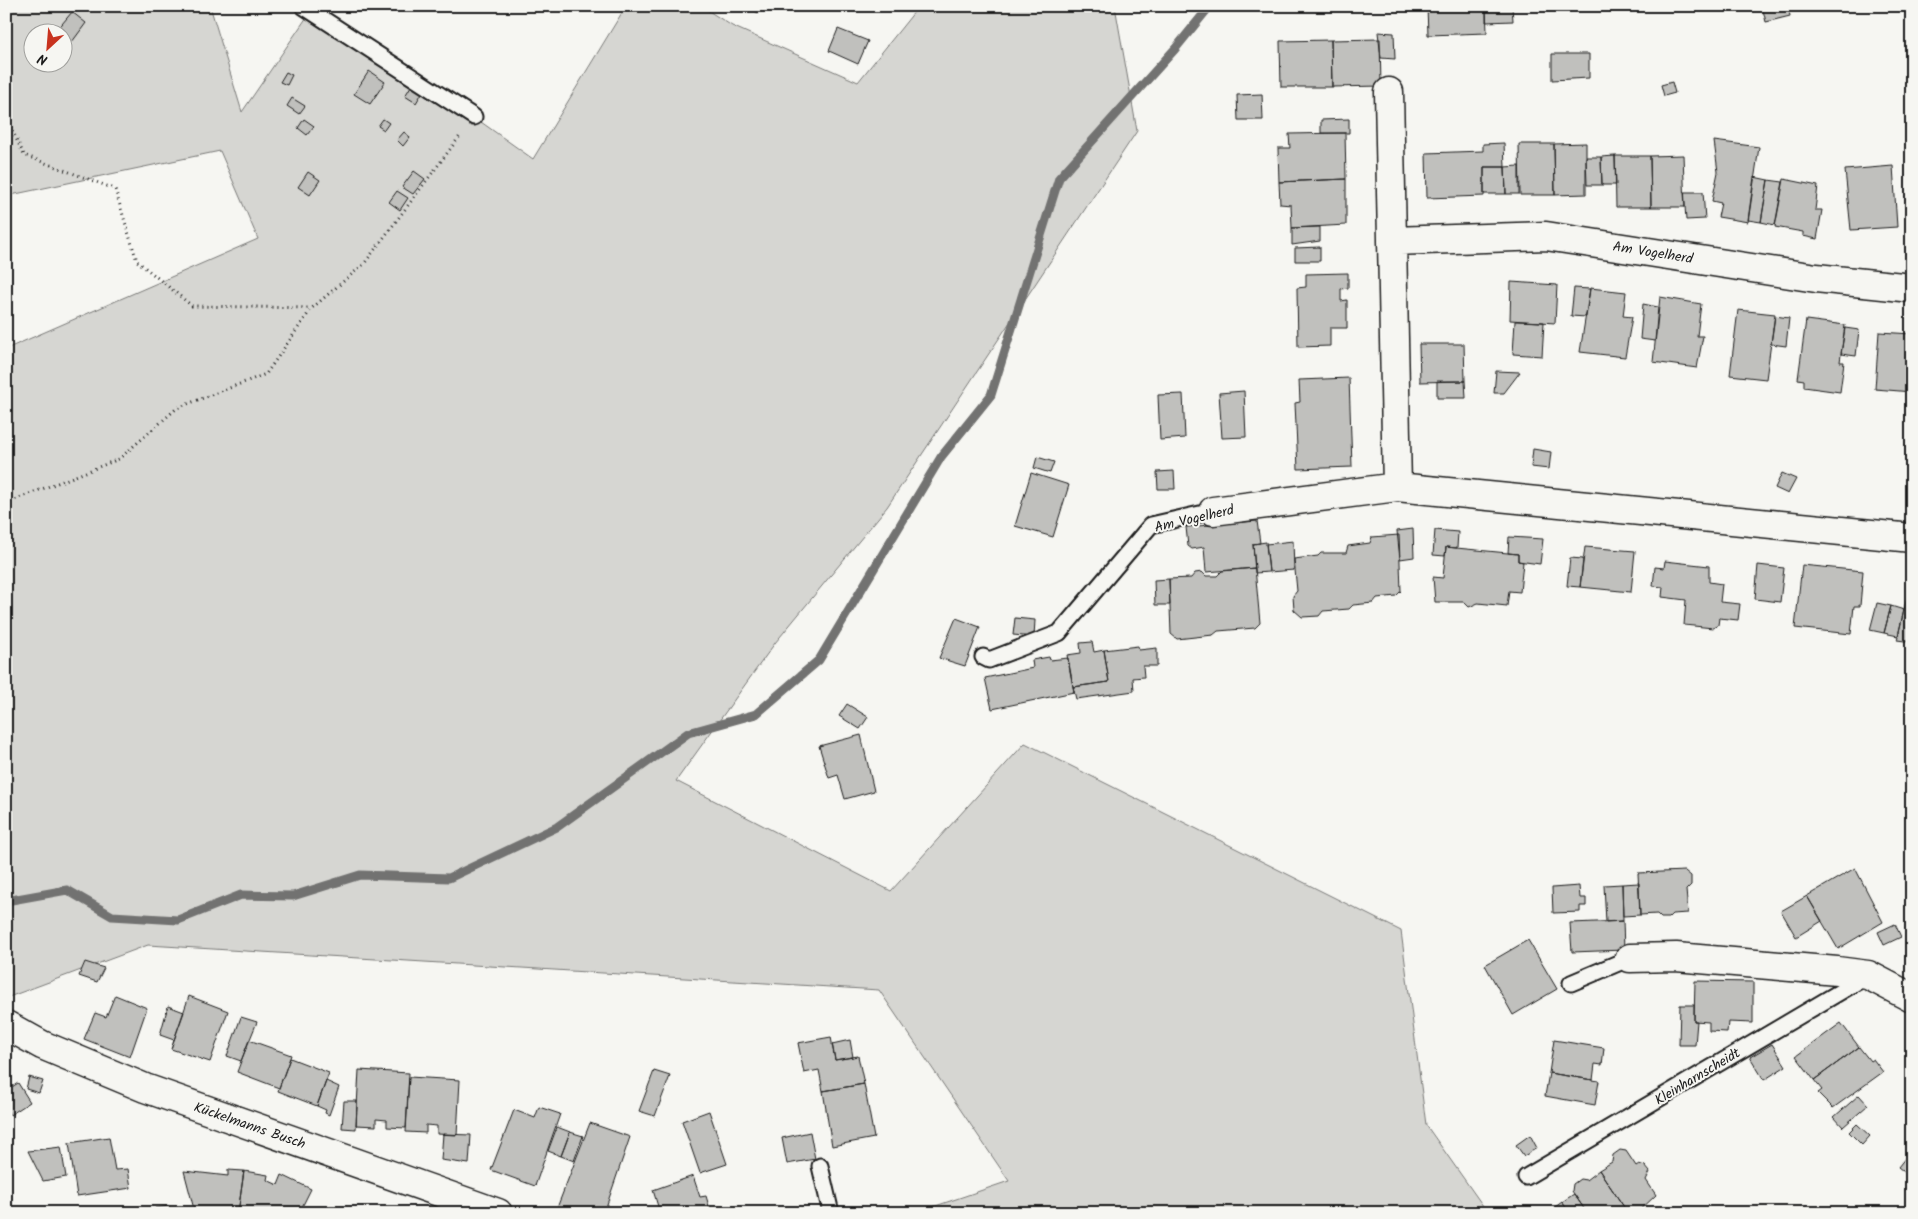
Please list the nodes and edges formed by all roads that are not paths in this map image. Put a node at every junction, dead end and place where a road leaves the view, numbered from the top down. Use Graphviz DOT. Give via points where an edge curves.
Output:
graph roads {
  1 [pos="303,6"];
  2 [pos="1389,92"];
  3 [pos="474,117"];
  4 [pos="1392,240"];
  5 [pos="1912,288"];
  6 [pos="1397,487"];
  7 [pos="1213,511"];
  8 [pos="1912,538"];
  9 [pos="982,657"];
  10 [pos="1630,958"];
  11 [pos="1868,975"];
  12 [pos="1572,983"];
  13 [pos="1912,998"];
  14 [pos="6,1025"];
  15 [pos="820,1166"];
  16 [pos="1526,1177"];
  17 [pos="498,1213"];
  18 [pos="831,1213"];
  1 -- 3 [label="lane"];
  2 -- 4 [label="street"];
  4 -- 5 [label="street, Am Vogelherd" via="1546,236 1816,278"];
  4 -- 6 [label="street"];
  6 -- 7 [label="street, Am Vogelherd"];
  6 -- 8 [label="street, Am Vogelherd"];
  7 -- 9 [label="lane, Am Vogelherd" via="1151,525 1060,633 989,660"];
  10 -- 11 [label="street" via="1676,957"];
  10 -- 12 [label="lane"];
  11 -- 13 [label="street"];
  11 -- 16 [label="lane, Kleinharnscheidt"];
  14 -- 17 [label="street, Kückelmanns Busch" via="42,1045 145,1088"];
  15 -- 18 [label="lane"];
}
